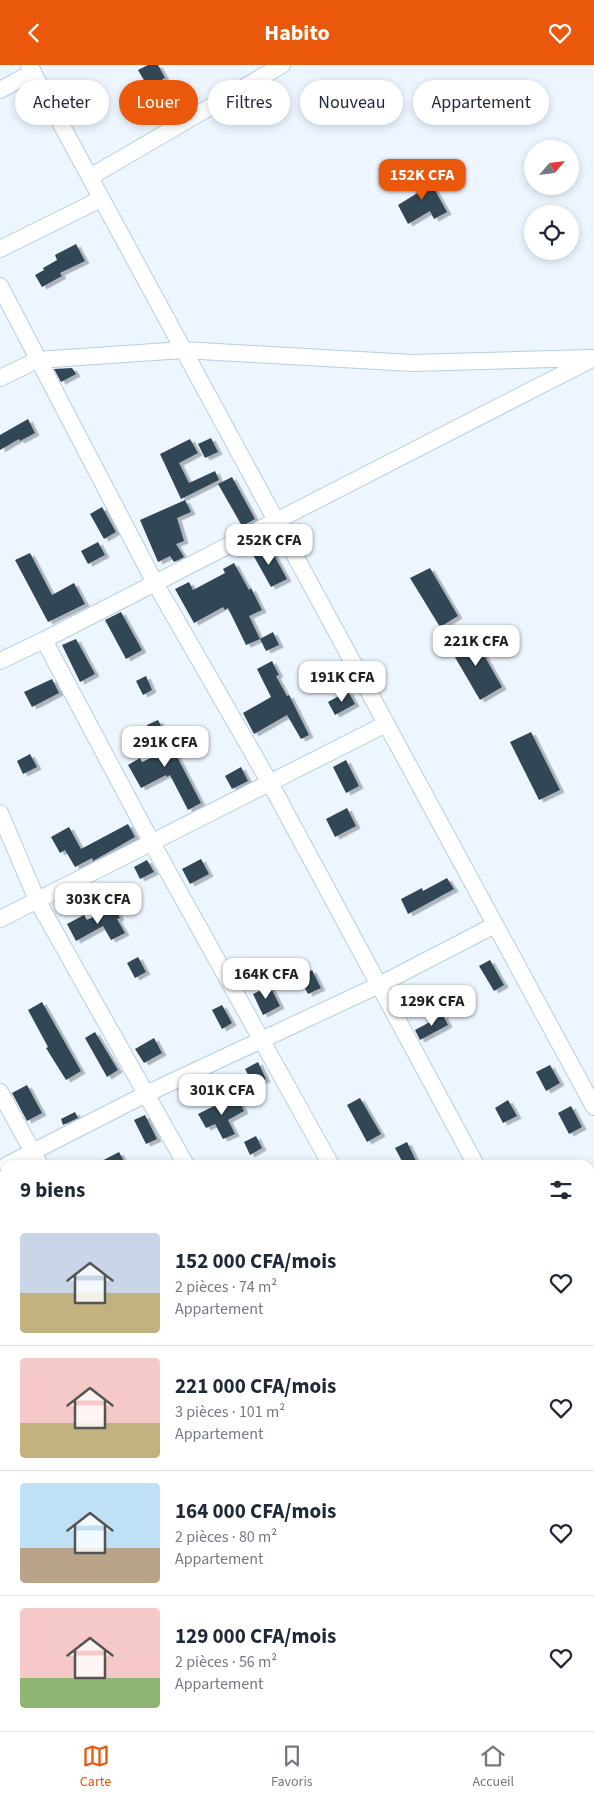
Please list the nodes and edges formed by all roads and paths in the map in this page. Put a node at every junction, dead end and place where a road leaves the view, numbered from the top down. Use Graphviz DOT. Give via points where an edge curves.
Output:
graph roads {
  1 [pos="282,65"];
  2 [pos="31,69"];
  3 [pos="0,90"];
  4 [pos="90,177"];
  5 [pos="102,199"];
  6 [pos="0,249"];
  7 [pos="0,286"];
  8 [pos="183,350"];
  9 [pos="594,358"];
  10 [pos="37,360"];
  11 [pos="0,378"];
  12 [pos="277,521"];
  13 [pos="154,583"];
  14 [pos="44,640"];
  15 [pos="0,661"];
  16 [pos="386,724"];
  17 [pos="270,783"];
  18 [pos="0,813"];
  19 [pos="152,843"];
  20 [pos="37,900"];
  21 [pos="0,919"];
  22 [pos="495,925"];
  23 [pos="379,985"];
  24 [pos="262,1041"];
  25 [pos="0,1092"];
  26 [pos="146,1094"];
  27 [pos="594,1107"];
  28 [pos="36,1158"];
  29 [pos="183,1160"];
  30 [pos="327,1160"];
  31 [pos="473,1160"];
  1 -- 4 [label="street"];
  2 -- 3 [label="street"];
  2 -- 4 [label="street"];
  4 -- 5 [label="street"];
  5 -- 6 [label="street"];
  5 -- 8 [label="street"];
  7 -- 10 [label="street"];
  8 -- 9 [label="street" via="412,363"];
  8 -- 10 [label="street"];
  8 -- 12 [label="street"];
  9 -- 12 [label="street"];
  10 -- 11 [label="street"];
  10 -- 13 [label="street"];
  12 -- 13 [label="street"];
  12 -- 16 [label="street"];
  13 -- 14 [label="street"];
  13 -- 17 [label="street"];
  14 -- 15 [label="street"];
  14 -- 19 [label="street"];
  16 -- 17 [label="street"];
  16 -- 22 [label="street"];
  17 -- 19 [label="street"];
  17 -- 23 [label="street"];
  18 -- 20 [label="street"];
  19 -- 20 [label="street"];
  19 -- 24 [label="street"];
  20 -- 21 [label="street"];
  20 -- 26 [label="street"];
  22 -- 23 [label="street"];
  22 -- 27 [label="street"];
  23 -- 24 [label="street"];
  23 -- 31 [label="street"];
  24 -- 26 [label="street"];
  24 -- 30 [label="street"];
  25 -- 28 [label="street"];
  26 -- 28 [label="street"];
  26 -- 29 [label="street"];
}
